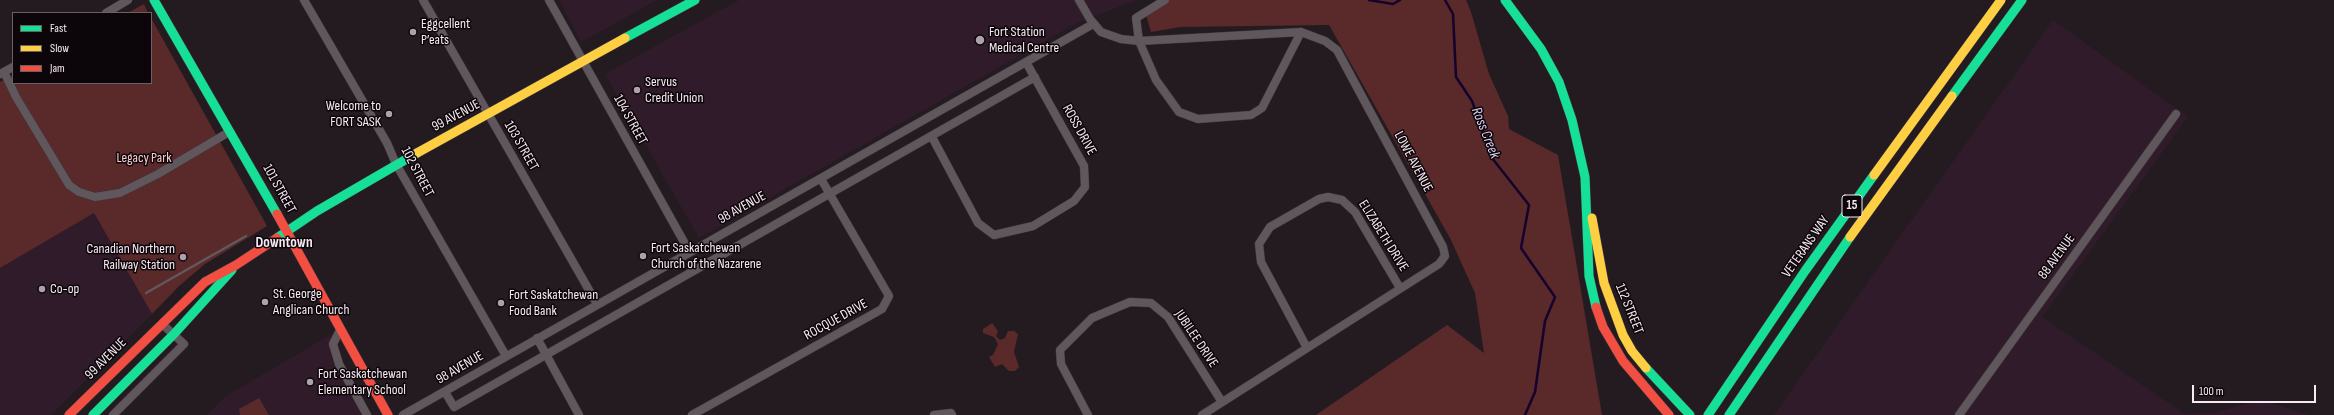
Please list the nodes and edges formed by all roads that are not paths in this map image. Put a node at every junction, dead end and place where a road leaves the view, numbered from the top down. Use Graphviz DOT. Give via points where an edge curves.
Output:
graph roads {
  1 [pos="128,0"];
  2 [pos="154,0"];
  3 [pos="304,0"];
  4 [pos="423,0"];
  5 [pos="549,0"];
  6 [pos="695,0"];
  7 [pos="1079,0"];
  8 [pos="1165,0"];
  9 [pos="1505,0"];
  10 [pos="2001,0"];
  11 [pos="2022,0"];
  12 [pos="1155,2"];
  13 [pos="108,12"];
  14 [pos="1093,24"];
  15 [pos="1301,32"];
  16 [pos="1139,41"];
  17 [pos="1026,62"];
  18 [pos="583,63"];
  19 [pos="12,68"];
  20 [pos="2,73"];
  21 [pos="1035,77"];
  22 [pos="488,114"];
  23 [pos="2176,114"];
  24 [pos="229,132"];
  25 [pos="932,137"];
  26 [pos="396,164"];
  27 [pos="821,179"];
  28 [pos="1586,192"];
  29 [pos="830,195"];
  30 [pos="286,231"];
  31 [pos="689,251"];
  32 [pos="236,265"];
  33 [pos="1400,288"];
  34 [pos="597,304"];
  35 [pos="162,324"];
  36 [pos="340,330"];
  37 [pos="174,334"];
  38 [pos="537,338"];
  39 [pos="1307,348"];
  40 [pos="546,355"];
  41 [pos="506,356"];
  42 [pos="445,392"];
  43 [pos="1222,402"];
  44 [pos="69,415"];
  45 [pos="93,415"];
  46 [pos="113,415"];
  47 [pos="367,415"];
  48 [pos="388,415"];
  49 [pos="403,415"];
  50 [pos="579,415"];
  51 [pos="692,415"];
  52 [pos="934,415"];
  53 [pos="952,415"];
  54 [pos="1088,415"];
  55 [pos="1202,415"];
  56 [pos="1669,415"];
  57 [pos="1690,415"];
  58 [pos="1708,415"];
  59 [pos="1729,415"];
  60 [pos="1959,415"];
  1 -- 13 [label="street"];
  2 -- 24 [label="main road, 101 STREET"];
  3 -- 26 [label="street, 102 STREET" via="387,143"];
  4 -- 22 [label="street, 103 STREET"];
  5 -- 18 [label="street, 104 STREET"];
  6 -- 18 [label="main road, 99 AVENUE"];
  7 -- 14 [label="street"];
  8 -- 12 [label="street"];
  9 -- 28 [label="main road, 112 STREET" via="1541,49 1561,87 1577,135"];
  10 -- 58 [label="main road, VETERANS WAY / 15" via="1805,271"];
  11 -- 59 [label="main road, VETERANS WAY / 15" via="1820,278"];
  12 -- 16 [label="street" via="1136,18"];
  14 -- 16 [label="street, LOWE AVENUE" via="1111,37"];
  14 -- 17 [label="street, 98 AVENUE"];
  15 -- 16 [label="street, LOWE AVENUE"];
  15 -- 16 [label="street" via="1262,108 1251,115 1222,118 1198,119 1179,112 1156,80"];
  15 -- 33 [label="street, LOWE AVENUE" via="1322,39 1337,50 1442,242 1445,256 1442,262"];
  17 -- 21 [label="street, ROSS DRIVE"];
  17 -- 27 [label="street, 98 AVENUE"];
  18 -- 22 [label="main road, 99 AVENUE"];
  18 -- 31 [label="street, 104 STREET"];
  19 -- 20 [label="street"];
  20 -- 24 [label="street" via="70,185 79,192 95,197 112,196 126,190"];
  21 -- 25 [label="street"];
  21 -- 25 [label="street, ROSS DRIVE" via="1084,166 1085,187 1074,201 1033,226 994,234 978,223"];
  22 -- 26 [label="main road, 99 AVENUE"];
  22 -- 34 [label="street, 103 STREET"];
  23 -- 60 [label="street, 88 AVENUE"];
  24 -- 30 [label="main road, 101 STREET"];
  25 -- 29 [label="street"];
  26 -- 30 [label="main road, 99 AVENUE"];
  26 -- 41 [label="street, 102 STREET"];
  27 -- 29 [label="street, ROCQUE DRIVE"];
  27 -- 31 [label="street, 98 AVENUE"];
  28 -- 56 [label="main road, 112 STREET" via="1589,276 1596,309 1603,327 1623,361"];
  28 -- 57 [label="main road, 112 STREET" via="1604,283 1623,335 1632,351 1661,386"];
  29 -- 40 [label="street"];
  29 -- 51 [label="street, ROCQUE DRIVE" via="885,286 889,296 882,309"];
  30 -- 32 [label="main road, 99 AVENUE"];
  30 -- 36 [label="main road, 101 STREET"];
  31 -- 34 [label="street, 98 AVENUE"];
  32 -- 35 [label="main road, 99 AVENUE" via="205,282"];
  32 -- 37 [label="main road, 99 AVENUE"];
  33 -- 39 [label="street, LOWE AVENUE"];
  33 -- 39 [label="street, ELIZABETH DRIVE" via="1355,212 1342,200 1328,197 1319,199 1270,227 1259,244 1261,262"];
  34 -- 38 [label="street, 98 AVENUE"];
  35 -- 37 [label="street"];
  35 -- 44 [label="main road, 99 AVENUE"];
  36 -- 47 [label="street" via="333,344 339,364"];
  36 -- 48 [label="main road, 101 STREET"];
  37 -- 45 [label="main road, 99 AVENUE"];
  37 -- 46 [label="street" via="184,344"];
  38 -- 40 [label="street"];
  38 -- 41 [label="street, 98 AVENUE"];
  39 -- 43 [label="street, LOWE AVENUE"];
  40 -- 42 [label="street" via="454,407"];
  40 -- 50 [label="street"];
  41 -- 42 [label="street, 98 AVENUE"];
  42 -- 49 [label="street, 98 AVENUE"];
  43 -- 54 [label="street, JUBILEE DRIVE" via="1168,317 1150,303 1130,302 1092,318 1060,350 1061,364"];
  43 -- 55 [label="street, LOWE AVENUE"];
  52 -- 53 [label="street"];
}
